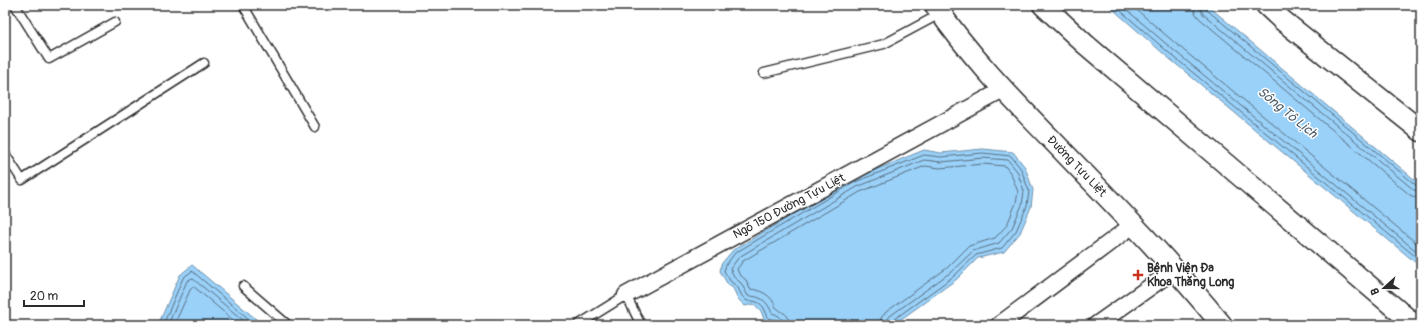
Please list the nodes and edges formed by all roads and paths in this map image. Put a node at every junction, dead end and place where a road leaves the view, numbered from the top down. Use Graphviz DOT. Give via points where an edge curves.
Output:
graph roads {
  1 [pos="15,5"];
  2 [pos="243,5"];
  3 [pos="1043,5"];
  4 [pos="1266,5"];
  5 [pos="938,9"];
  6 [pos="115,22"];
  7 [pos="204,63"];
  8 [pos="764,74"];
  9 [pos="1003,90"];
  10 [pos="315,127"];
  11 [pos="1421,131"];
  12 [pos="5,154"];
  13 [pos="1133,225"];
  14 [pos="1174,270"];
  15 [pos="243,286"];
  16 [pos="626,295"];
  17 [pos="1217,323"];
  18 [pos="288,325"];
  19 [pos="578,325"];
  20 [pos="641,325"];
  21 [pos="999,325"];
  22 [pos="1096,325"];
  23 [pos="1415,325"];
  1 -- 6 [label="lane" via="49,59"];
  2 -- 10 [label="lane"];
  3 -- 23 [label="street" via="1085,44"];
  4 -- 11 [label="street"];
  5 -- 8 [label="lane" via="884,44"];
  5 -- 9 [label="street, Đường Tựu Liệt" via="968,50"];
  7 -- 12 [label="lane" via="22,180"];
  9 -- 13 [label="street, Đường Tựu Liệt"];
  9 -- 16 [label="street, Ngõ 150 Đường Tựu Liệt"];
  13 -- 14 [label="street, Đường Tựu Liệt"];
  13 -- 21 [label="street"];
  14 -- 17 [label="street, Đường Tựu Liệt"];
  14 -- 22 [label="street"];
  15 -- 18 [label="lane"];
  16 -- 19 [label="lane, Ngõ 150 Đường Tựu Liệt"];
  16 -- 20 [label="lane"];
}
